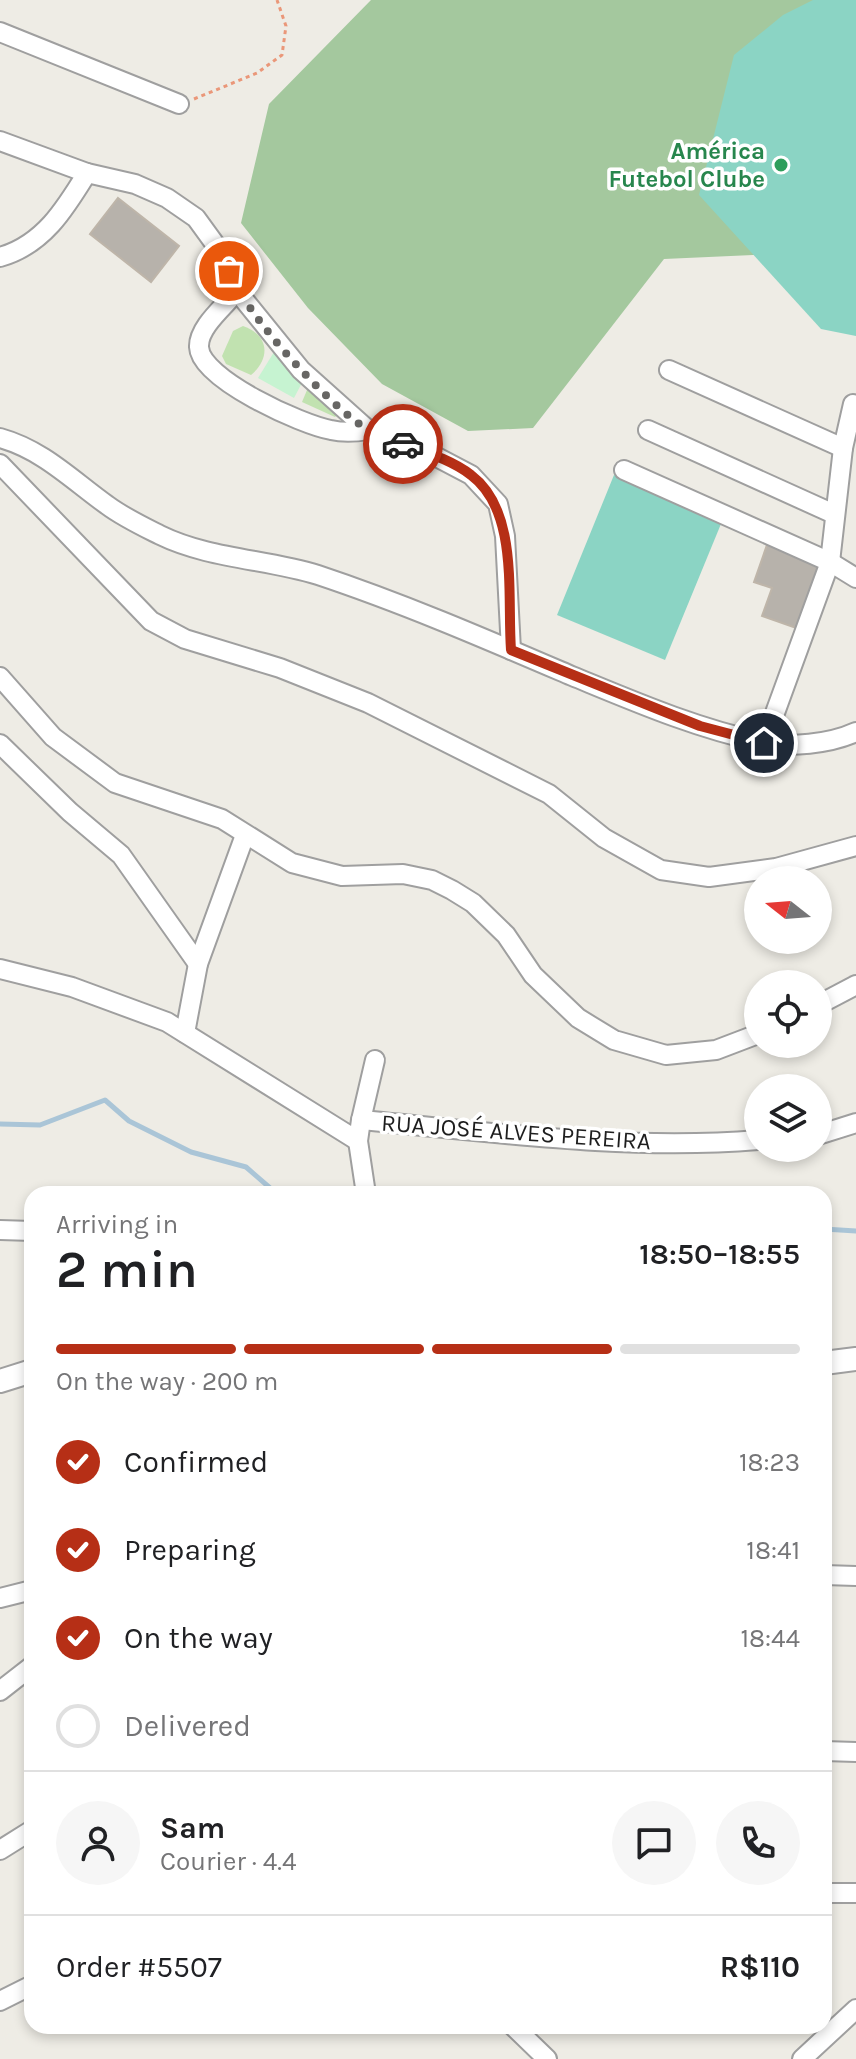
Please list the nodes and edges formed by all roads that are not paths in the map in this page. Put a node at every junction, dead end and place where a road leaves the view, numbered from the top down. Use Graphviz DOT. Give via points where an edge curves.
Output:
graph roads {
  1 [pos="0,32"];
  2 [pos="179,104"];
  3 [pos="0,141"];
  4 [pos="87,173"];
  5 [pos="0,257"];
  6 [pos="237,291"];
  7 [pos="669,370"];
  8 [pos="853,404"];
  9 [pos="368,430"];
  10 [pos="648,430"];
  11 [pos="0,438"];
  12 [pos="843,448"];
  13 [pos="0,464"];
  14 [pos="624,470"];
  15 [pos="834,514"];
  16 [pos="830,562"];
  17 [pos="856,578"];
  18 [pos="511,650"];
  19 [pos="0,677"];
  20 [pos="856,732"];
  21 [pos="764,743"];
  22 [pos="0,744"];
  23 [pos="245,835"];
  24 [pos="856,846"];
  25 [pos="198,964"];
  26 [pos="0,969"];
  27 [pos="856,985"];
  28 [pos="832,998"];
  29 [pos="185,1033"];
  30 [pos="744,1039"];
  31 [pos="375,1060"];
  32 [pos="361,1120"];
  33 [pos="856,1123"];
  34 [pos="832,1131"];
  35 [pos="358,1141"];
  36 [pos="744,1141"];
  37 [pos="364,1186"];
  38 [pos="0,1230"];
  39 [pos="24,1231"];
  40 [pos="856,1359"];
  41 [pos="832,1362"];
  42 [pos="24,1374"];
  43 [pos="0,1381"];
  44 [pos="832,1575"];
  45 [pos="856,1576"];
  46 [pos="24,1592"];
  47 [pos="0,1598"];
  48 [pos="24,1672"];
  49 [pos="1,1690"];
  50 [pos="832,1751"];
  51 [pos="856,1752"];
  52 [pos="24,1835"];
  53 [pos="0,1850"];
  54 [pos="832,1893"];
  55 [pos="856,1893"];
  56 [pos="24,1989"];
  57 [pos="0,2001"];
  58 [pos="856,2009"];
  59 [pos="832,2031"];
  60 [pos="521,2034"];
  61 [pos="829,2034"];
  62 [pos="547,2059"];
  63 [pos="802,2059"];
  1 -- 2 [label="street"];
  3 -- 4 [label="street"];
  4 -- 5 [label="street" via="44,234"];
  4 -- 6 [label="street" via="135,184 196,218 220,251"];
  6 -- 9 [label="street" via="301,370"];
  6 -- 9 [label="street" via="201,335 199,349 206,364 254,397 311,425"];
  7 -- 12 [label="street"];
  8 -- 12 [label="street"];
  9 -- 18 [label="street" via="471,475 498,504 505,536"];
  10 -- 15 [label="street"];
  11 -- 18 [label="street" via="59,467 109,507 162,536 200,550 318,575"];
  12 -- 15 [label="street"];
  13 -- 24 [label="street" via="151,621 185,639 368,703 549,794 604,838 661,870 709,877 776,868"];
  14 -- 16 [label="street"];
  15 -- 16 [label="street"];
  16 -- 17 [label="street"];
  16 -- 21 [label="street"];
  18 -- 21 [label="street" via="700,726"];
  19 -- 23 [label="street" via="53,737 115,783 222,819"];
  20 -- 21 [label="street" via="805,743"];
  22 -- 25 [label="street" via="121,855"];
  23 -- 25 [label="street"];
  23 -- 30 [label="street" via="292,863 329,873 403,874 452,890 506,935 533,975 578,1018 614,1040 666,1055 716,1050"];
  25 -- 29 [label="street"];
  26 -- 29 [label="street, RUA JOSÉ ALVES PEREIRA" via="133,1007"];
  27 -- 28 [label="street"];
  29 -- 35 [label="street, RUA JOSÉ ALVES PEREIRA"];
  31 -- 32 [label="street"];
  32 -- 35 [label="street, RUA JOSÉ ALVES PEREIRA"];
  32 -- 36 [label="street, RUA JOSÉ ALVES PEREIRA" via="618,1142"];
  33 -- 34 [label="street"];
  35 -- 37 [label="street"];
  38 -- 39 [label="street"];
  40 -- 41 [label="street"];
  42 -- 43 [label="street"];
  44 -- 45 [label="street"];
  46 -- 47 [label="street"];
  48 -- 49 [label="street"];
  50 -- 51 [label="street"];
  52 -- 53 [label="street"];
  54 -- 55 [label="street"];
  56 -- 57 [label="street"];
  58 -- 59 [label="street"];
  60 -- 62 [label="street"];
  61 -- 63 [label="street"];
}
